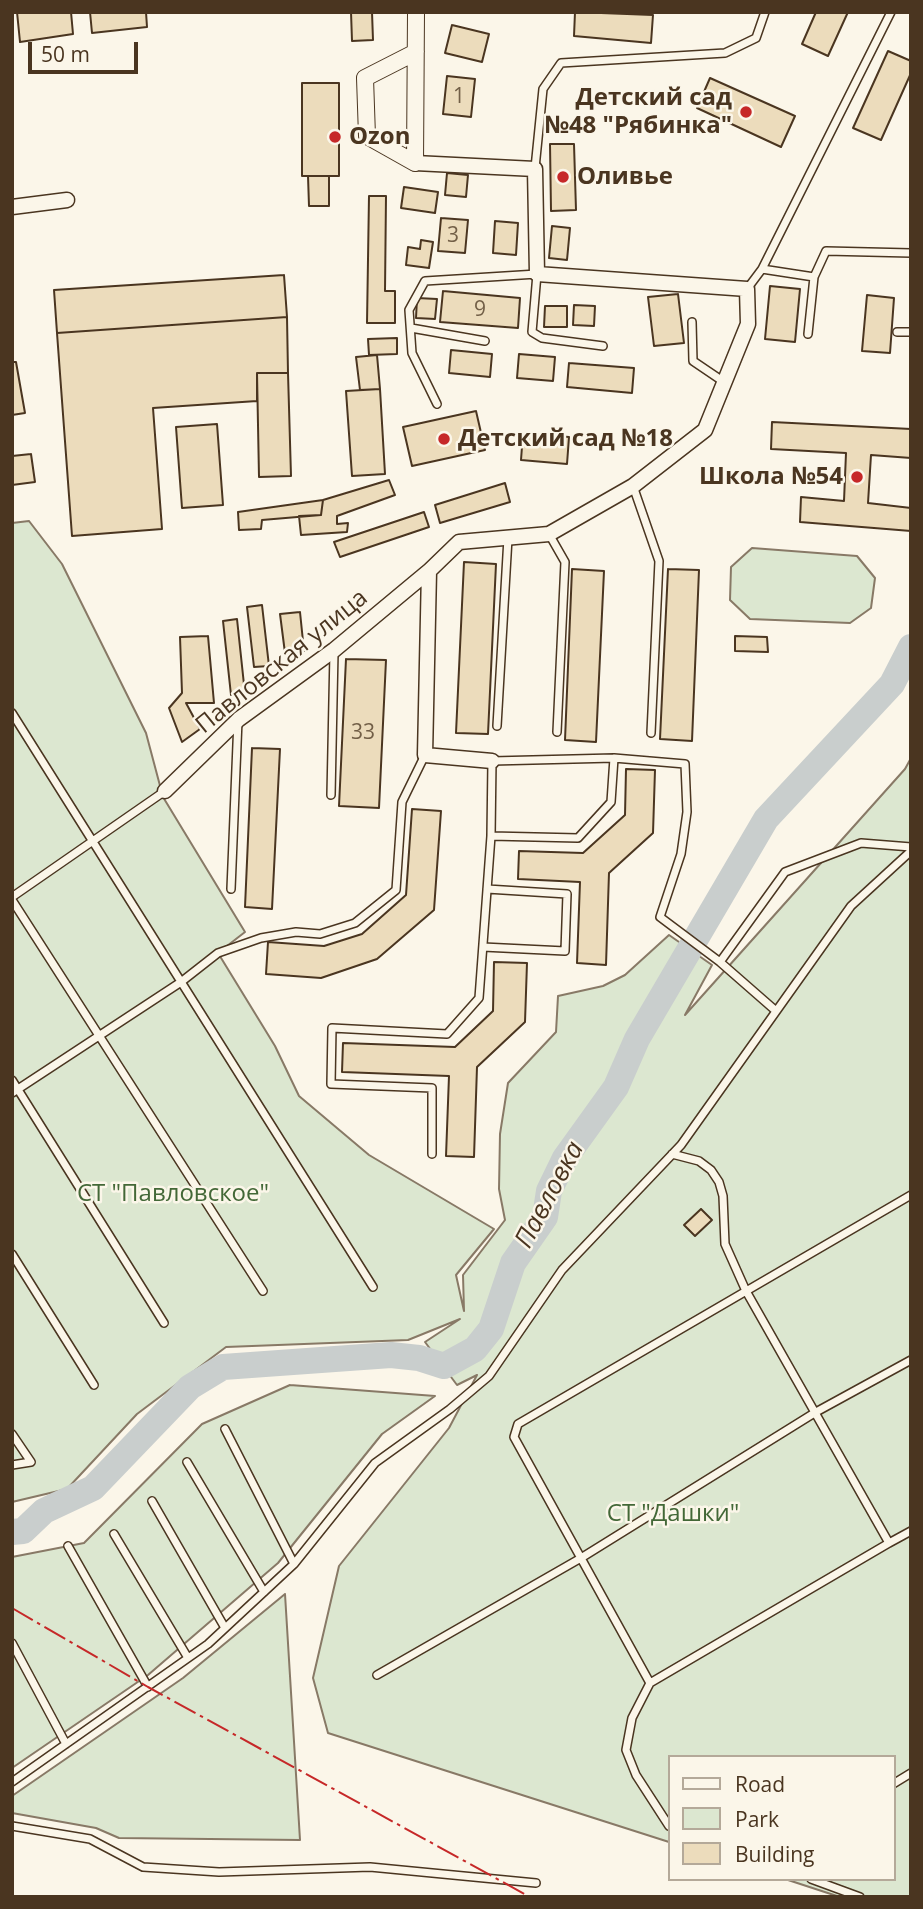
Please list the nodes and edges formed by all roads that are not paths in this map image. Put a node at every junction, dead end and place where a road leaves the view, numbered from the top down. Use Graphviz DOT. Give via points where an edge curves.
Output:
graph roads {
  1 [pos="416,12"];
  2 [pos="765,12"];
  3 [pos="891,12"];
  4 [pos="416,52"];
  5 [pos="415,163"];
  6 [pos="535,169"];
  7 [pos="66,200"];
  8 [pos="12,207"];
  9 [pos="911,253"];
  10 [pos="762,269"];
  11 [pos="537,274"];
  12 [pos="814,277"];
  13 [pos="747,289"];
  14 [pos="692,322"];
  15 [pos="411,328"];
  16 [pos="897,332"];
  17 [pos="911,332"];
  18 [pos="808,334"];
  19 [pos="485,341"];
  20 [pos="603,346"];
  21 [pos="724,382"];
  22 [pos="437,404"];
  23 [pos="633,486"];
  24 [pos="549,534"];
  25 [pos="508,537"];
  26 [pos="429,571"];
  27 [pos="334,650"];
  28 [pos="12,713"];
  29 [pos="239,719"];
  30 [pos="497,726"];
  31 [pos="557,732"];
  32 [pos="651,733"];
  33 [pos="425,755"];
  34 [pos="614,758"];
  35 [pos="492,761"];
  36 [pos="165,791"];
  37 [pos="331,795"];
  38 [pos="491,836"];
  39 [pos="92,842"];
  40 [pos="911,849"];
  41 [pos="231,889"];
  42 [pos="487,889"];
  43 [pos="12,899"];
  44 [pos="482,947"];
  45 [pos="720,962"];
  46 [pos="181,982"];
  47 [pos="776,1011"];
  48 [pos="99,1036"];
  49 [pos="12,1080"];
  50 [pos="15,1091"];
  51 [pos="432,1154"];
  52 [pos="672,1154"];
  53 [pos="911,1195"];
  54 [pos="12,1254"];
  55 [pos="373,1287"];
  56 [pos="263,1291"];
  57 [pos="746,1291"];
  58 [pos="164,1323"];
  59 [pos="911,1360"];
  60 [pos="94,1385"];
  61 [pos="816,1412"];
  62 [pos="226,1429"];
  63 [pos="12,1434"];
  64 [pos="187,1462"];
  65 [pos="12,1465"];
  66 [pos="152,1501"];
  67 [pos="911,1531"];
  68 [pos="114,1534"];
  69 [pos="889,1544"];
  70 [pos="68,1546"];
  71 [pos="581,1558"];
  72 [pos="293,1564"];
  73 [pos="264,1592"];
  74 [pos="225,1628"];
  75 [pos="12,1643"];
  76 [pos="188,1658"];
  77 [pos="377,1675"];
  78 [pos="650,1683"];
  79 [pos="148,1687"];
  80 [pos="66,1744"];
  81 [pos="911,1773"];
  82 [pos="12,1782"];
  83 [pos="895,1783"];
  84 [pos="668,1824"];
  85 [pos="12,1826"];
  86 [pos="816,1881"];
  87 [pos="536,1883"];
  88 [pos="860,1897"];
  1 -- 4 [label="street"];
  2 -- 6 [label="lane" via="756,38 724,53 561,63 542,89"];
  3 -- 10 [label="lane"];
  4 -- 5 [label="street"];
  4 -- 5 [label="street" via="365,78 367,136"];
  5 -- 6 [label="street"];
  6 -- 11 [label="street"];
  7 -- 8 [label="street"];
  9 -- 12 [label="lane" via="827,251"];
  10 -- 12 [label="lane"];
  10 -- 13 [label="lane"];
  11 -- 13 [label="street"];
  11 -- 15 [label="lane" via="425,281 410,310"];
  11 -- 20 [label="lane" via="531,332 541,338"];
  12 -- 18 [label="lane"];
  13 -- 21 [label="street" via="747,324"];
  14 -- 21 [label="lane" via="694,361"];
  15 -- 19 [label="lane"];
  15 -- 22 [label="lane" via="412,353"];
  16 -- 17 [label="lane"];
  21 -- 23 [label="street" via="705,430"];
  23 -- 24 [label="street"];
  23 -- 32 [label="lane" via="659,561"];
  24 -- 25 [label="street, Павловская улица"];
  24 -- 31 [label="lane" via="565,562"];
  25 -- 26 [label="street, Павловская улица" via="459,542"];
  25 -- 30 [label="lane"];
  26 -- 27 [label="street, Павловская улица"];
  26 -- 33 [label="street"];
  27 -- 29 [label="street, Павловская улица"];
  27 -- 37 [label="lane"];
  28 -- 39 [label="lane"];
  29 -- 36 [label="street, Павловская улица"];
  29 -- 41 [label="lane"];
  33 -- 35 [label="street"];
  33 -- 46 [label="lane" via="402,802 396,890 355,923 320,934 296,932 250,942 218,953"];
  34 -- 35 [label="lane"];
  34 -- 38 [label="lane" via="611,803 578,838"];
  34 -- 45 [label="lane" via="685,764 687,812 681,854 660,917"];
  35 -- 38 [label="lane"];
  36 -- 39 [label="lane"];
  38 -- 42 [label="lane"];
  39 -- 43 [label="lane"];
  39 -- 46 [label="lane"];
  40 -- 45 [label="lane" via="861,843 785,872"];
  40 -- 47 [label="lane" via="851,906"];
  42 -- 44 [label="lane"];
  42 -- 44 [label="lane" via="567,894 565,951"];
  43 -- 48 [label="lane"];
  44 -- 51 [label="lane" via="479,998 447,1034 332,1028 331,1084 432,1088"];
  45 -- 47 [label="lane"];
  46 -- 48 [label="lane"];
  46 -- 55 [label="lane"];
  47 -- 52 [label="lane"];
  48 -- 50 [label="lane"];
  48 -- 56 [label="lane"];
  49 -- 50 [label="lane"];
  50 -- 58 [label="lane"];
  52 -- 57 [label="lane" via="699,1161 719,1182 724,1244"];
  52 -- 72 [label="lane" via="562,1270 489,1376 375,1463"];
  53 -- 57 [label="lane"];
  54 -- 60 [label="lane"];
  57 -- 61 [label="lane"];
  57 -- 71 [label="lane" via="519,1424 514,1437"];
  59 -- 61 [label="lane"];
  61 -- 69 [label="lane"];
  61 -- 71 [label="lane"];
  62 -- 72 [label="lane"];
  63 -- 65 [label="lane" via="31,1462"];
  64 -- 73 [label="lane"];
  66 -- 74 [label="lane"];
  67 -- 69 [label="lane"];
  68 -- 76 [label="lane"];
  69 -- 78 [label="lane"];
  70 -- 79 [label="lane"];
  71 -- 77 [label="lane"];
  71 -- 78 [label="lane"];
  72 -- 73 [label="lane"];
  73 -- 74 [label="lane"];
  74 -- 76 [label="lane"];
  75 -- 80 [label="lane"];
  76 -- 79 [label="lane"];
  78 -- 84 [label="lane" via="632,1718 626,1750"];
  79 -- 80 [label="lane"];
  80 -- 82 [label="lane"];
  81 -- 83 [label="lane"];
  85 -- 87 [label="lane" via="90,1839 143,1867 219,1872 370,1867"];
  86 -- 88 [label="lane"];
}
